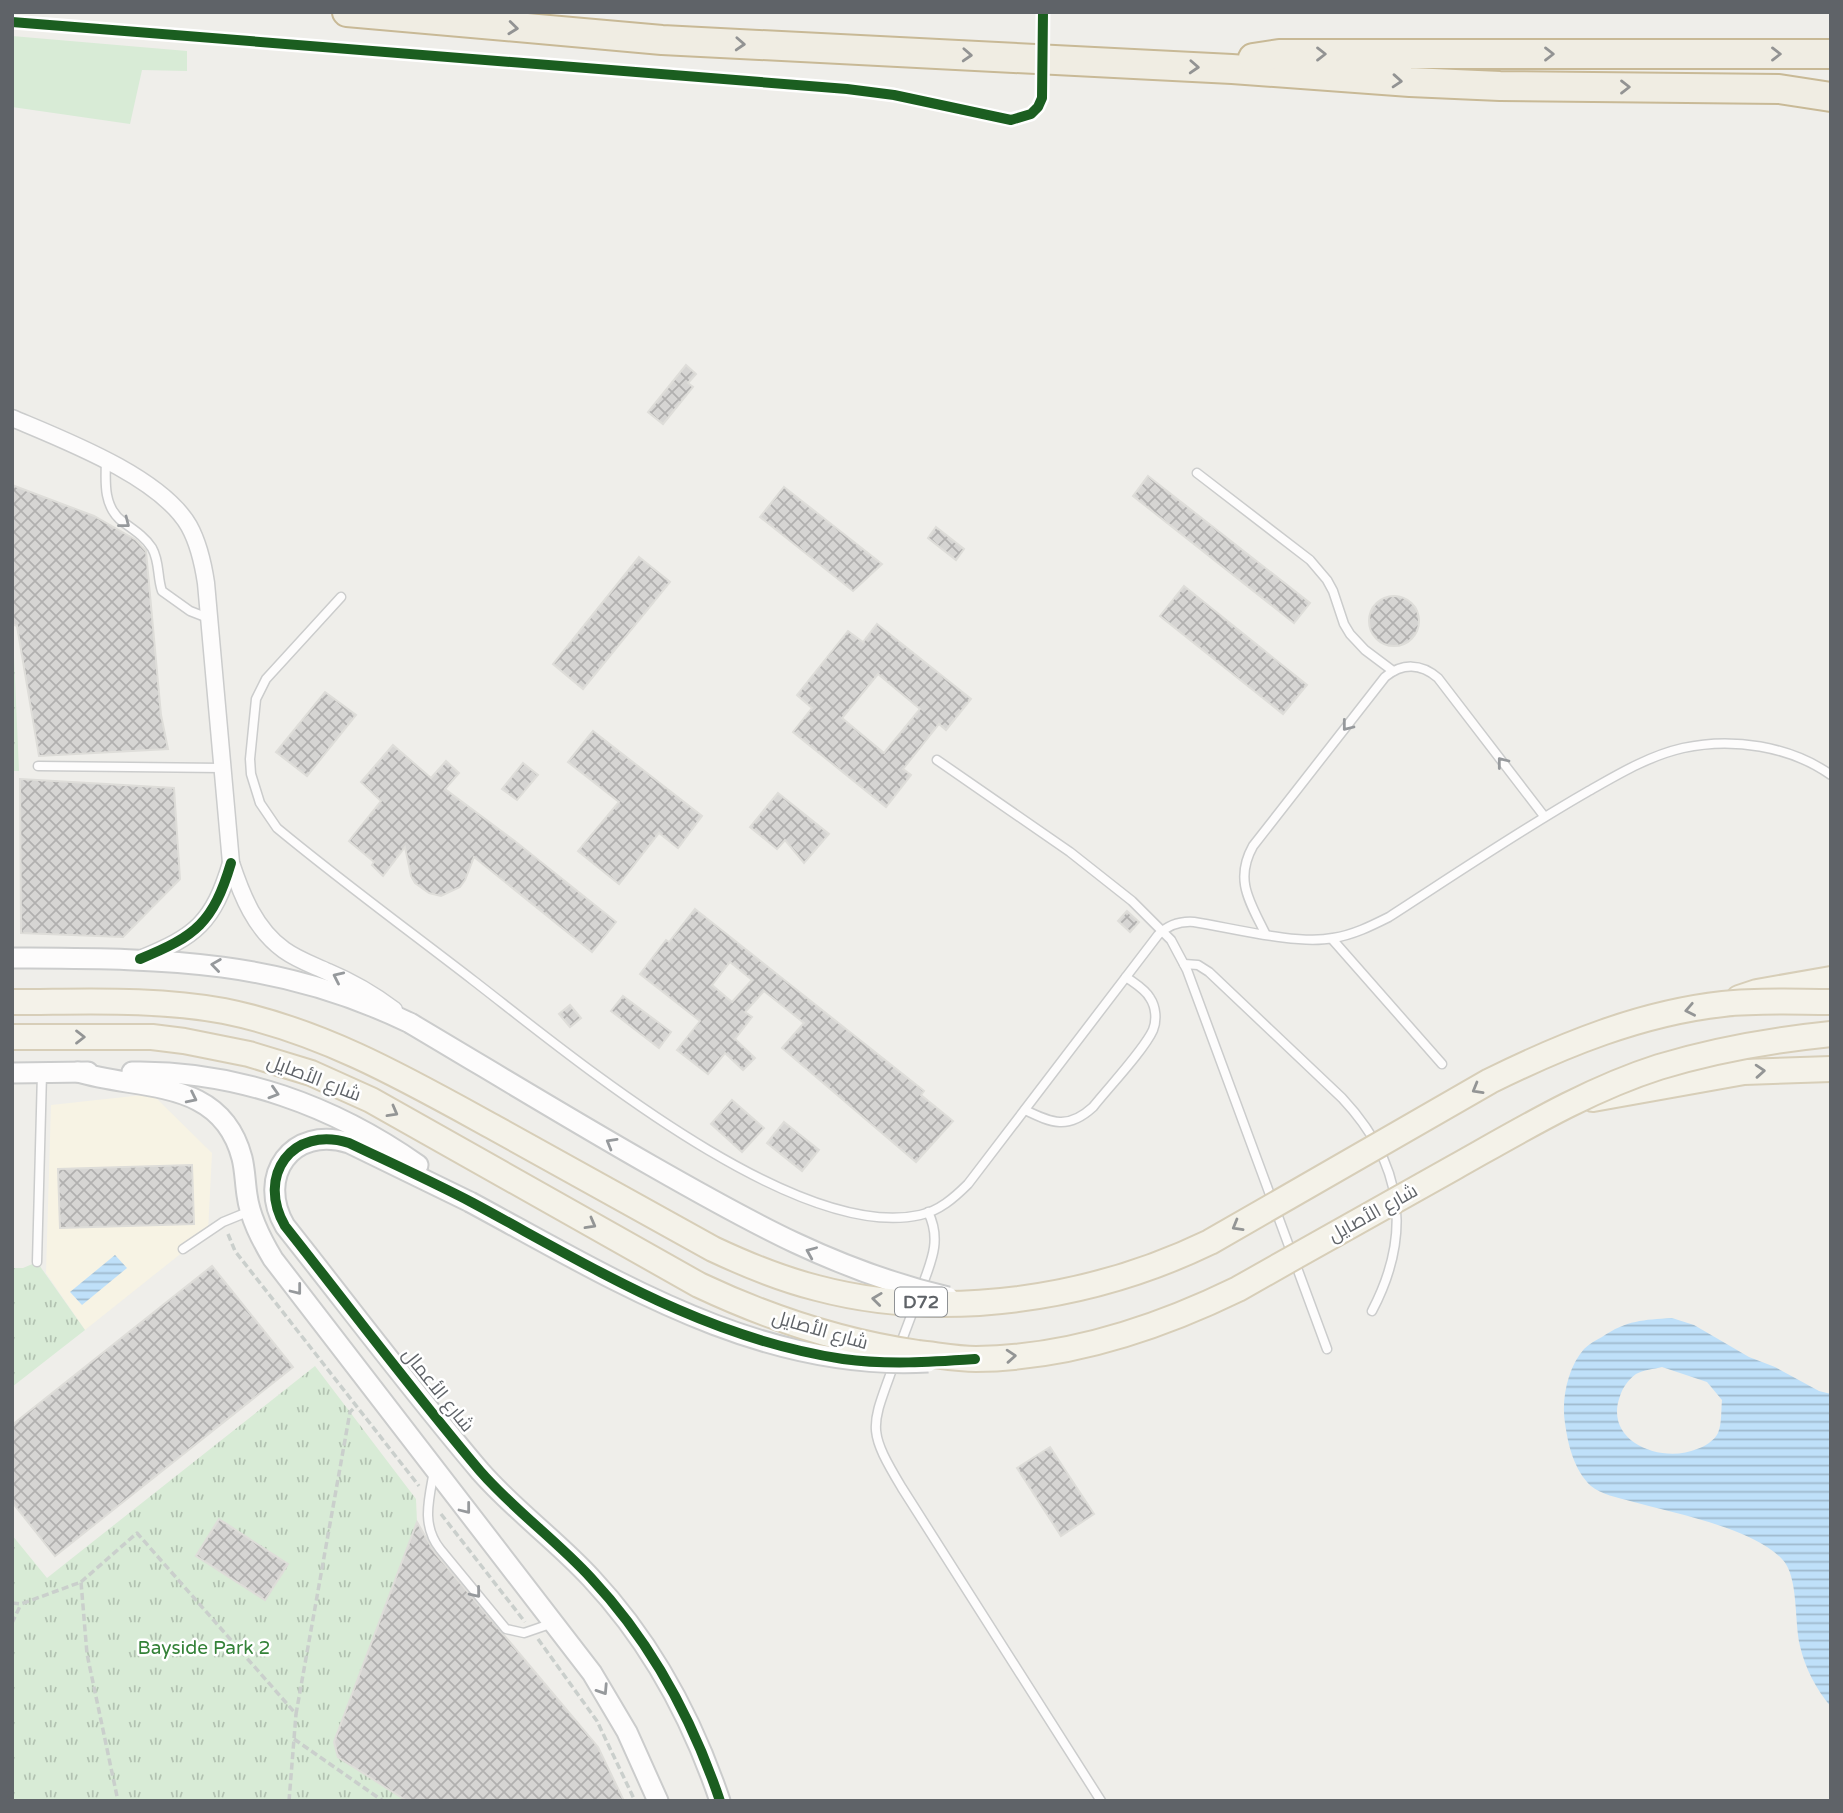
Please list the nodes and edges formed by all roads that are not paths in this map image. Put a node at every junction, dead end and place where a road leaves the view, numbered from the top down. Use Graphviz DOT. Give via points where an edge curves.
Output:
graph roads {
  1 [pos="347,12"];
  2 [pos="1831,54"];
  3 [pos="1231,69"];
  4 [pos="1831,97"];
  5 [pos="12,418"];
  6 [pos="106,462"];
  7 [pos="1197,473"];
  8 [pos="341,597"];
  9 [pos="209,618"];
  10 [pos="1393,671"];
  11 [pos="937,760"];
  12 [pos="38,766"];
  13 [pos="222,768"];
  14 [pos="1831,775"];
  15 [pos="1544,816"];
  16 [pos="231,863"];
  17 [pos="1163,930"];
  18 [pos="1265,933"];
  19 [pos="1332,939"];
  20 [pos="12,958"];
  21 [pos="139,959"];
  22 [pos="1184,964"];
  23 [pos="1126,977"];
  24 [pos="1831,979"];
  25 [pos="12,1002"];
  26 [pos="1831,1002"];
  27 [pos="1723,1004"];
  28 [pos="410,1023"];
  29 [pos="1831,1034"];
  30 [pos="12,1037"];
  31 [pos="1441,1065"];
  32 [pos="1831,1069"];
  33 [pos="78,1072"];
  34 [pos="12,1073"];
  35 [pos="42,1073"];
  36 [pos="1572,1103"];
  37 [pos="1025,1110"];
  38 [pos="470,1202"];
  39 [pos="250,1211"];
  40 [pos="928,1212"];
  41 [pos="183,1249"];
  42 [pos="37,1262"];
  43 [pos="969,1302"];
  44 [pos="1372,1311"];
  45 [pos="1326,1349"];
  46 [pos="975,1359"];
  47 [pos="434,1468"];
  48 [pos="553,1623"];
  49 [pos="658,1801"];
  50 [pos="720,1801"];
  51 [pos="1101,1801"];
  1 -- 3 [label="highway, one-way" via="662,40"];
  3 -- 2 [label="highway, one-way" via="1249,59 1279,54"];
  3 -- 4 [label="highway, one-way" via="1500,86 1779,89"];
  5 -- 6 [label="street"];
  6 -- 9 [label="street" via="164,495 189,526 203,563"];
  6 -- 9 [label="lane, one-way" via="110,506 153,550 162,591"];
  7 -- 10 [label="lane" via="1310,560 1327,580 1350,634"];
  8 -- 40 [label="lane" via="266,679 256,699 251,774 260,803 277,828 604,1082 697,1143 796,1194 837,1209 901,1217"];
  9 -- 13 [label="street"];
  15 -- 10 [label="lane, one-way" via="1438,678 1416,666"];
  10 -- 18 [label="lane, one-way" via="1247,857 1246,891"];
  11 -- 17 [label="lane" via="1070,852"];
  12 -- 13 [label="lane"];
  13 -- 16 [label="street"];
  14 -- 15 [label="lane" via="1772,749 1732,744 1683,748 1628,769"];
  15 -- 19 [label="lane" via="1389,917"];
  16 -- 21 [label="street" via="218,900 200,924 177,943"];
  28 -- 16 [label="street, one-way" via="371,994 283,949 250,911"];
  17 -- 18 [label="lane" via="1186,921"];
  17 -- 22 [label="lane"];
  17 -- 23 [label="lane"];
  18 -- 19 [label="lane"];
  19 -- 31 [label="lane"];
  20 -- 21 [label="street"];
  28 -- 21 [label="street, one-way" via="335,991 284,977 212,964"];
  22 -- 44 [label="lane" via="1209,972 1342,1098 1375,1138 1394,1187 1397,1226 1392,1264"];
  22 -- 45 [label="lane"];
  23 -- 37 [label="lane"];
  23 -- 37 [label="lane" via="1143,990 1154,1009 1147,1040 1083,1116 1058,1123"];
  24 -- 27 [label="main road, bridge" via="1757,992"];
  43 -- 25 [label="main road, شارع الأصايل / D72, one-way, bridge" via="856,1297 747,1265 387,1068 291,1028 223,1011 154,1002"];
  26 -- 27 [label="main road, شارع الأصايل / D72, bridge"];
  27 -- 43 [label="main road, شارع الأصايل / D72, one-way, bridge" via="1606,1031 1528,1063 1210,1242 1156,1266 1076,1290"];
  43 -- 28 [label="street, one-way, bridge" via="845,1266 767,1231"];
  29 -- 36 [label="main road, شارع الأصايل, bridge" via="1702,1055"];
  30 -- 46 [label="main road, شارع الأصايل, one-way, bridge" via="152,1037 217,1046 280,1062 371,1100 736,1302 853,1341"];
  36 -- 32 [label="main road, one-way, bridge" via="1744,1072"];
  33 -- 35 [label="street"];
  33 -- 38 [label="street, one-way" via="215,1078 281,1094 343,1121 409,1158"];
  33 -- 39 [label="street, one-way" via="165,1087 204,1104 236,1141"];
  34 -- 35 [label="street"];
  35 -- 42 [label="lane"];
  46 -- 36 [label="main road, شارع الأصايل, one-way, bridge" via="1110,1339 1195,1310"];
  37 -- 40 [label="lane" via="968,1184"];
  38 -- 46 [label="street, bridge" via="656,1302 741,1335 809,1353 876,1363"];
  38 -- 50 [label="street, شارع الأعمال" via="332,1137 302,1144 289,1154 280,1166 274,1189 277,1212 285,1226 481,1471 591,1578 646,1647 675,1694"];
  39 -- 41 [label="lane" via="223,1222"];
  39 -- 47 [label="street, one-way" via="273,1259"];
  40 -- 51 [label="lane" via="935,1249 878,1406 877,1446"];
  47 -- 48 [label="street, one-way"];
  47 -- 48 [label="lane, one-way" via="428,1527 436,1543 501,1625 518,1633"];
  48 -- 49 [label="street, one-way" via="610,1702"];
}
